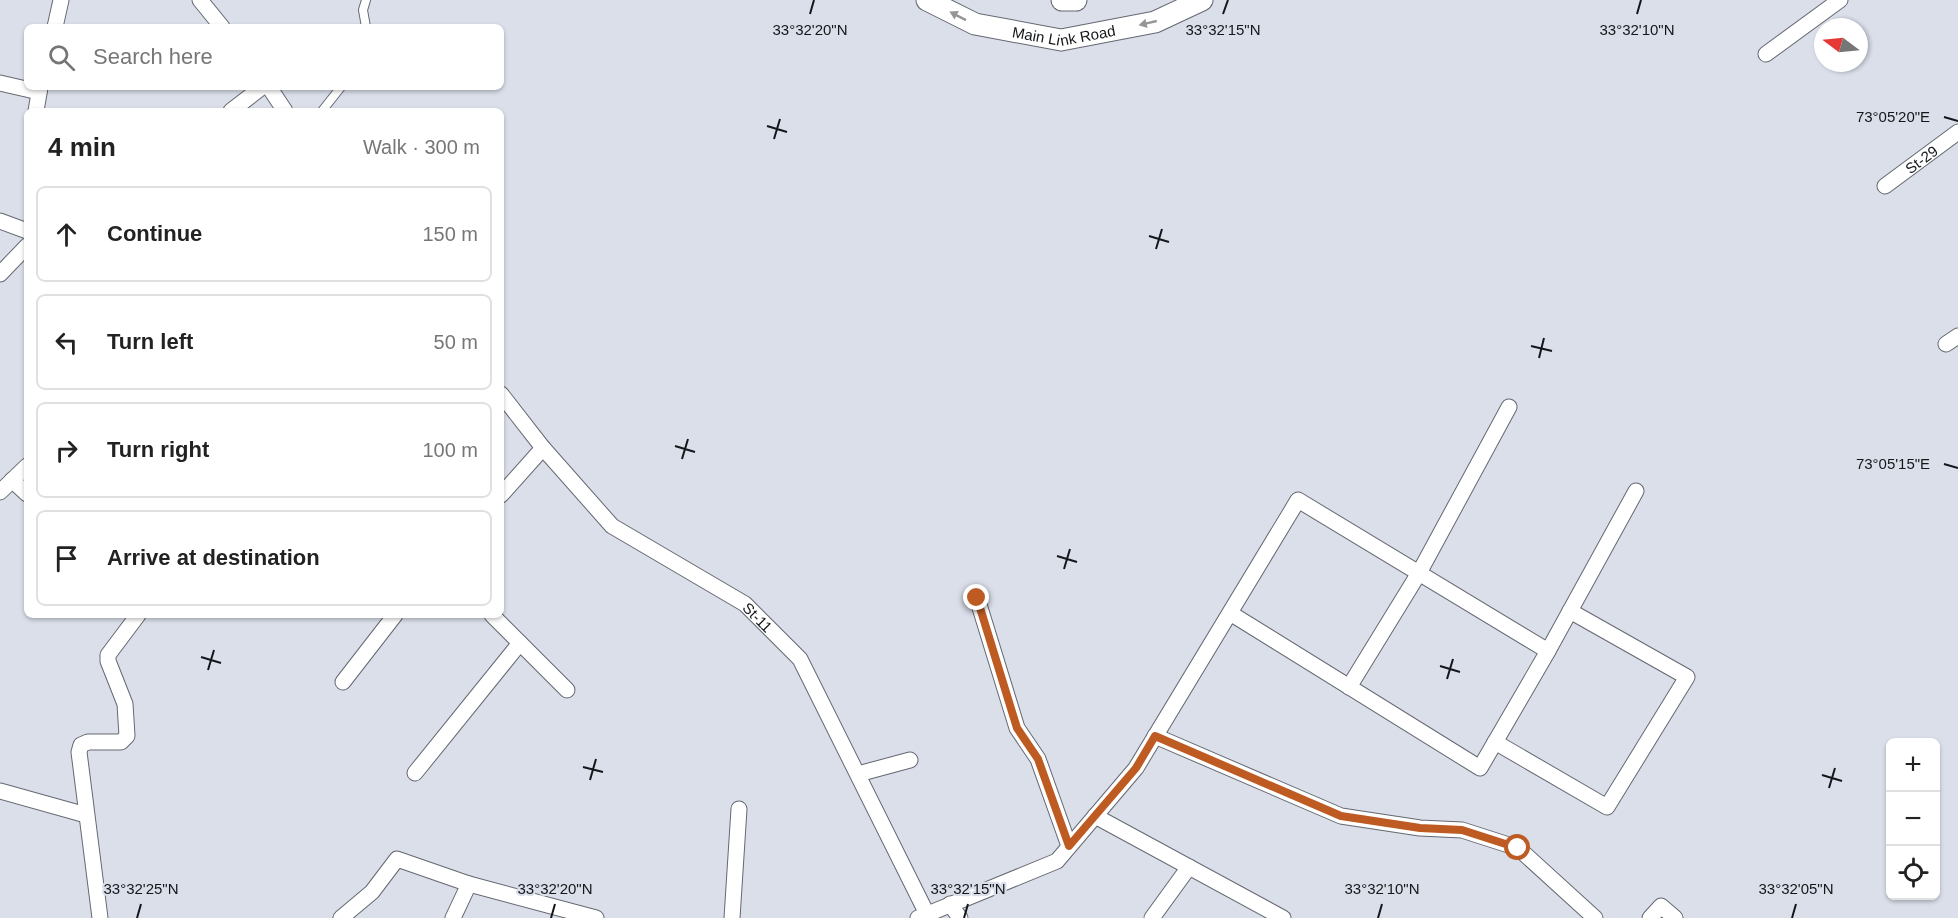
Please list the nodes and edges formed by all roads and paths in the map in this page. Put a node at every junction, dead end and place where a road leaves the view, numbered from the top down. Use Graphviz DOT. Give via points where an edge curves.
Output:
graph roads {
  1 [pos="61,0"];
  2 [pos="200,0"];
  3 [pos="366,0"];
  4 [pos="927,0"];
  5 [pos="1062,0"];
  6 [pos="1076,0"];
  7 [pos="1202,0"];
  8 [pos="1840,0"];
  9 [pos="55,24"];
  10 [pos="220,24"];
  11 [pos="365,24"];
  12 [pos="1766,54"];
  13 [pos="0,83"];
  14 [pos="24,87"];
  15 [pos="40,90"];
  16 [pos="258,90"];
  17 [pos="271,90"];
  18 [pos="339,90"];
  19 [pos="37,108"];
  20 [pos="235,108"];
  21 [pos="283,108"];
  22 [pos="324,108"];
  23 [pos="1958,132"];
  24 [pos="1885,186"];
  25 [pos="0,221"];
  26 [pos="24,230"];
  27 [pos="24,249"];
  28 [pos="0,274"];
  29 [pos="504,398"];
  30 [pos="1509,407"];
  31 [pos="543,448"];
  32 [pos="24,469"];
  33 [pos="12,480"];
  34 [pos="24,491"];
  35 [pos="1636,491"];
  36 [pos="0,492"];
  37 [pos="504,492"];
  38 [pos="1419,573"];
  39 [pos="977,598"];
  40 [pos="1570,611"];
  41 [pos="1230,613"];
  42 [pos="136,618"];
  43 [pos="393,618"];
  44 [pos="495,618"];
  45 [pos="520,643"];
  46 [pos="1548,651"];
  47 [pos="343,682"];
  48 [pos="1349,687"];
  49 [pos="567,690"];
  50 [pos="1155,736"];
  51 [pos="1495,742"];
  52 [pos="910,760"];
  53 [pos="415,773"];
  54 [pos="858,774"];
  55 [pos="0,791"];
  56 [pos="739,809"];
  57 [pos="86,815"];
  58 [pos="1095,816"];
  59 [pos="1069,846"];
  60 [pos="1189,867"];
  61 [pos="469,884"];
  62 [pos="950,904"];
  63 [pos="922,916"];
  64 [pos="100,918"];
  65 [pos="340,918"];
  66 [pos="453,918"];
  67 [pos="596,918"];
  68 [pos="732,918"];
  69 [pos="960,918"];
  70 [pos="1152,918"];
  71 [pos="1283,918"];
  72 [pos="1595,918"];
  73 [pos="1650,918"];
  74 [pos="1675,918"];
  1 -- 9 [label="street"];
  2 -- 10 [label="street"];
  3 -- 11 [label="lane"];
  7 -- 4 [label="street, Main Link Road, one-way" via="1155,22 1060,40 975,24"];
  5 -- 6 [label="street, Main Link Road"];
  8 -- 12 [label="street"];
  13 -- 14 [label="street"];
  15 -- 19 [label="street"];
  16 -- 20 [label="street"];
  17 -- 21 [label="street"];
  18 -- 22 [label="lane"];
  23 -- 24 [label="street, St-29"];
  25 -- 26 [label="street"];
  27 -- 28 [label="street"];
  29 -- 31 [label="street, St-11"];
  30 -- 38 [label="street"];
  31 -- 37 [label="street"];
  31 -- 54 [label="street, St-11" via="612,526 745,604 800,658"];
  32 -- 33 [label="street"];
  33 -- 34 [label="street"];
  33 -- 36 [label="street"];
  35 -- 40 [label="street"];
  38 -- 41 [label="street" via="1298,500"];
  38 -- 46 [label="street"];
  38 -- 48 [label="street"];
  39 -- 59 [label="street" via="1017,728 1038,759"];
  40 -- 46 [label="street"];
  40 -- 51 [label="street" via="1687,677 1607,807"];
  41 -- 48 [label="street"];
  41 -- 50 [label="street"];
  42 -- 57 [label="street" via="108,655 125,704 127,736 121,742 88,742 81,745 79,752"];
  43 -- 47 [label="street"];
  44 -- 45 [label="street"];
  45 -- 49 [label="street"];
  45 -- 53 [label="street"];
  46 -- 51 [label="street"];
  48 -- 51 [label="street" via="1480,768"];
  50 -- 58 [label="street" via="1136,768"];
  50 -- 72 [label="street" via="1341,816 1462,830 1518,848"];
  52 -- 54 [label="street"];
  54 -- 63 [label="street, St-11"];
  55 -- 57 [label="street"];
  56 -- 68 [label="street"];
  57 -- 64 [label="street"];
  58 -- 59 [label="street"];
  58 -- 60 [label="street"];
  59 -- 62 [label="street" via="1056,861"];
  60 -- 70 [label="street"];
  60 -- 71 [label="street"];
  61 -- 65 [label="street" via="397,859 372,892"];
  61 -- 66 [label="street"];
  61 -- 67 [label="street"];
  62 -- 63 [label="street"];
  62 -- 69 [label="street"];
  73 -- 74 [label="street" via="1661,906"];
}
